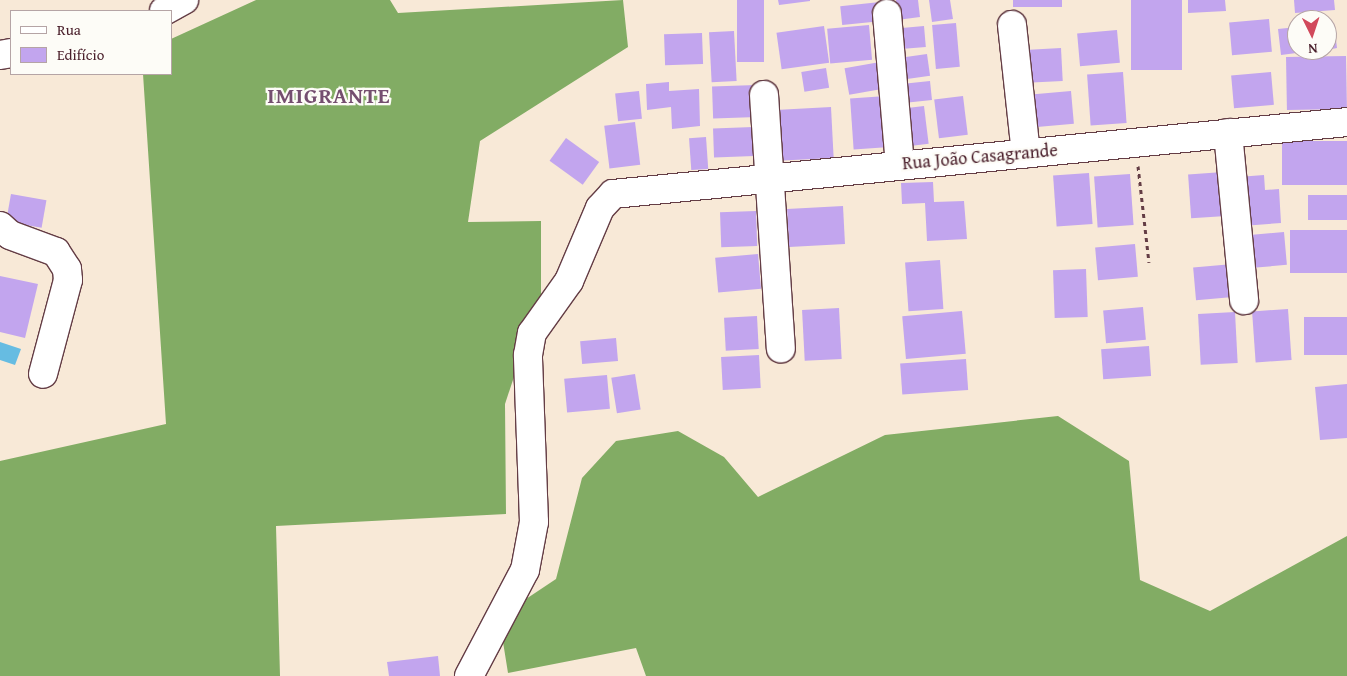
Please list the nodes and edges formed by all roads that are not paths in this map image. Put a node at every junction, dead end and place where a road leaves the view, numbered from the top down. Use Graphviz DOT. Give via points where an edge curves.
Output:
graph roads {
  1 [pos="184,0"];
  2 [pos="166,10"];
  3 [pos="887,14"];
  4 [pos="1012,25"];
  5 [pos="764,95"];
  6 [pos="1347,122"];
  7 [pos="1228,134"];
  8 [pos="1026,153"];
  9 [pos="900,165"];
  10 [pos="771,178"];
  11 [pos="0,226"];
  12 [pos="1244,300"];
  13 [pos="782,348"];
  14 [pos="44,374"];
  15 [pos="468,675"];
  1 -- 2 [label="street"];
  3 -- 9 [label="street"];
  4 -- 8 [label="street"];
  5 -- 10 [label="street"];
  6 -- 7 [label="street, Rua João Casagrande"];
  7 -- 8 [label="street, Rua João Casagrande"];
  7 -- 12 [label="street"];
  8 -- 9 [label="street, Rua João Casagrande"];
  9 -- 10 [label="street, Rua João Casagrande"];
  10 -- 13 [label="street"];
  10 -- 15 [label="street, Rua João Casagrande" via="613,194 600,208 569,281 532,333 528,355 534,522 525,570"];
  11 -- 14 [label="street" via="10,235 56,252 67,269 68,280"];
}
